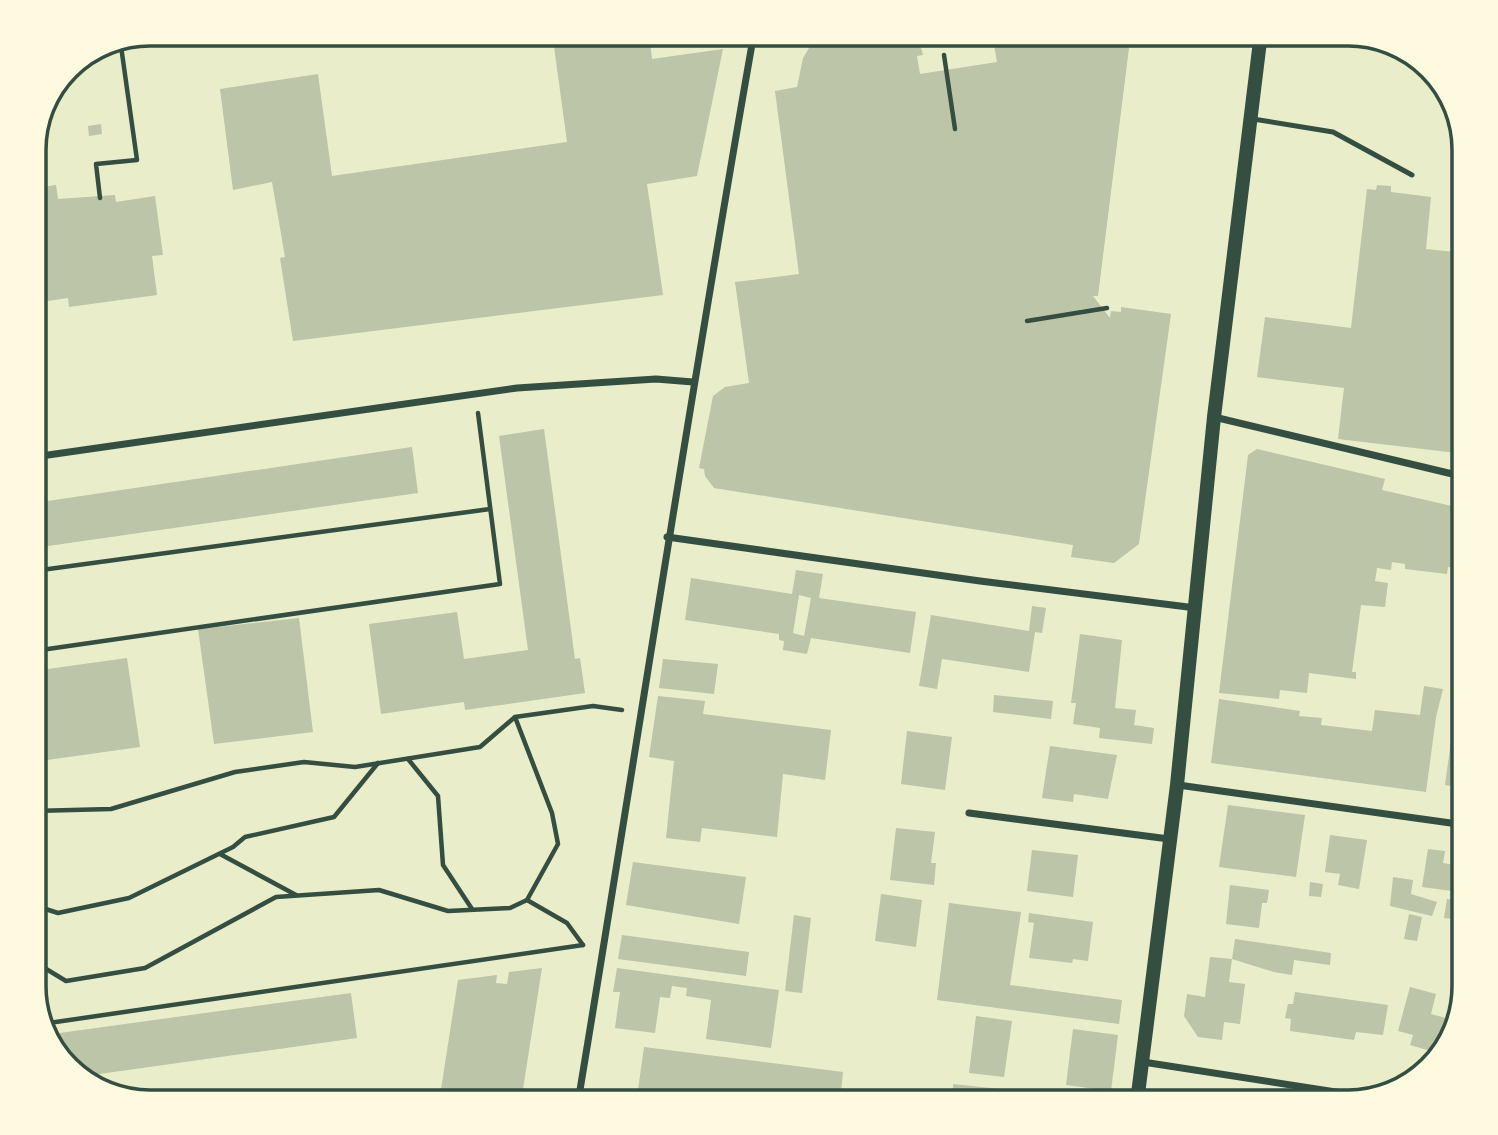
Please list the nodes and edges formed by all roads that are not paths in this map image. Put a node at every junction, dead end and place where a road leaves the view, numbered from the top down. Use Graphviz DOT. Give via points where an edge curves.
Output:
graph roads {
  1 [pos="752,45"];
  2 [pos="1260,45"];
  3 [pos="1253,119"];
  4 [pos="1412,174"];
  5 [pos="692,383"];
  6 [pos="1214,417"];
  7 [pos="46,455"];
  8 [pos="1452,474"];
  9 [pos="667,537"];
  10 [pos="1196,608"];
  11 [pos="1177,785"];
  12 [pos="970,813"];
  13 [pos="1452,823"];
  14 [pos="1169,839"];
  15 [pos="1142,1062"];
  16 [pos="580,1090"];
  17 [pos="1138,1090"];
  18 [pos="1323,1090"];
  1 -- 5 [label="street"];
  2 -- 3 [label="main road"];
  3 -- 4 [label="lane" via="1333,132"];
  3 -- 6 [label="main road"];
  5 -- 7 [label="street" via="656,379 517,388"];
  5 -- 9 [label="street"];
  6 -- 8 [label="street"];
  6 -- 10 [label="main road"];
  9 -- 10 [label="street"];
  9 -- 16 [label="street" via="643,712"];
  10 -- 11 [label="main road"];
  11 -- 13 [label="street"];
  11 -- 14 [label="main road"];
  12 -- 14 [label="street"];
  14 -- 15 [label="main road"];
  15 -- 17 [label="main road"];
  15 -- 18 [label="street"];
}
